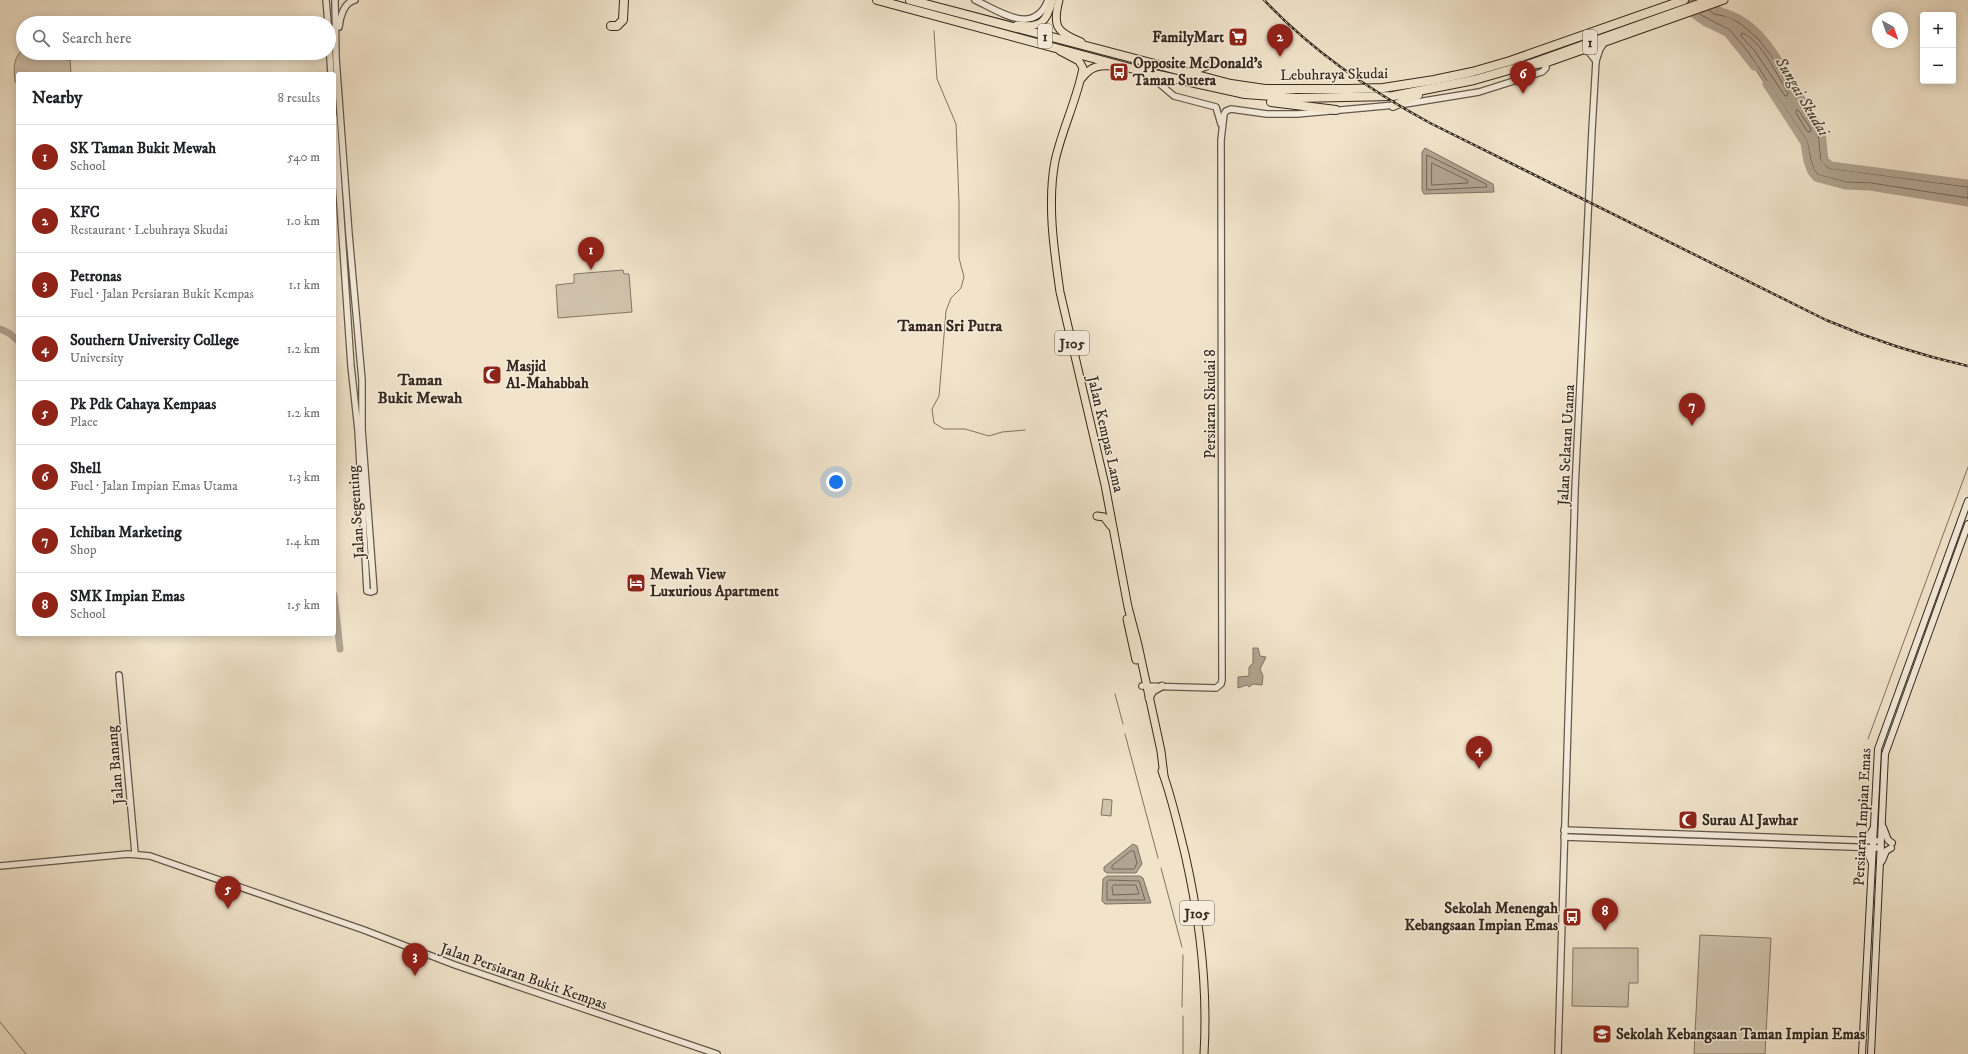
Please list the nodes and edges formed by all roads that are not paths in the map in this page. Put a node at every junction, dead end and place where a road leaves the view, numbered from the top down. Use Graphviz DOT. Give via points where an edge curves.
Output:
graph roads {
  1 [pos="336,0"];
  2 [pos="355,0"];
  3 [pos="622,0"];
  4 [pos="877,0"];
  5 [pos="910,0"];
  6 [pos="975,0"];
  7 [pos="1048,0"];
  8 [pos="1052,0"];
  9 [pos="1059,0"];
  10 [pos="1684,0"];
  11 [pos="1710,0"];
  12 [pos="1724,0"];
  13 [pos="327,1"];
  14 [pos="328,16"];
  15 [pos="1662,16"];
  16 [pos="987,21"];
  17 [pos="616,23"];
  18 [pos="1605,42"];
  19 [pos="336,43"];
  20 [pos="1056,49"];
  21 [pos="1582,50"];
  22 [pos="1103,52"];
  23 [pos="330,60"];
  24 [pos="1596,61"];
  25 [pos="1546,63"];
  26 [pos="1210,64"];
  27 [pos="1121,66"];
  28 [pos="1520,67"];
  29 [pos="331,72"];
  30 [pos="1145,72"];
  31 [pos="1187,73"];
  32 [pos="1081,79"];
  33 [pos="1426,91"];
  34 [pos="1245,94"];
  35 [pos="1393,106"];
  36 [pos="1336,110"];
  37 [pos="1222,128"];
  38 [pos="336,147"];
  39 [pos="349,342"];
  40 [pos="359,342"];
  41 [pos="360,366"];
  42 [pos="351,369"];
  43 [pos="1105,486"];
  44 [pos="1968,501"];
  45 [pos="1968,524"];
  46 [pos="1117,549"];
  47 [pos="119,675"];
  48 [pos="1144,685"];
  49 [pos="1162,686"];
  50 [pos="1149,698"];
  51 [pos="1164,776"];
  52 [pos="1882,825"];
  53 [pos="1874,827"];
  54 [pos="1564,830"];
  55 [pos="1564,837"];
  56 [pos="1862,840"];
  57 [pos="1874,841"];
  58 [pos="1881,841"];
  59 [pos="1860,847"];
  60 [pos="1874,848"];
  61 [pos="1881,848"];
  62 [pos="135,853"];
  63 [pos="0,866"];
  64 [pos="1872,866"];
  65 [pos="1880,866"];
  66 [pos="717,1054"];
  67 [pos="1204,1054"];
  68 [pos="1558,1054"];
  69 [pos="1862,1054"];
  70 [pos="1871,1054"];
  1 -- 19 [label="street, Jalan Segenting"];
  2 -- 19 [label="street" via="347,4 344,10"];
  3 -- 17 [label="highway" via="623,20 620,24 610,26"];
  4 -- 20 [label="highway, Lebuhraya Skudai / 1"];
  5 -- 16 [label="highway, Lebuhraya Skudai / 1"];
  6 -- 7 [label="street" via="1013,18 1025,20 1038,16"];
  8 -- 16 [label="main road" via="1048,16 1034,26"];
  9 -- 22 [label="main road" via="1056,19 1060,30"];
  10 -- 15 [label="highway, Lebuhraya Skudai / 1"];
  11 -- 15 [label="highway, Lebuhraya Skudai / 1"];
  12 -- 15 [label="main road"];
  13 -- 14 [label="street"];
  15 -- 18 [label="main road, Lebuhraya Skudai"];
  15 -- 28 [label="highway, Lebuhraya Skudai / 1"];
  15 -- 31 [label="highway, Lebuhraya Skudai / 1" via="1472,72 1398,86 1350,90 1265,89"];
  16 -- 22 [label="highway, Lebuhraya Skudai / 1"];
  18 -- 21 [label="main road, Lebuhraya Skudai"];
  18 -- 24 [label="street, Jalan Selatan Utama"];
  19 -- 40 [label="street, Jalan Segenting" via="346,206"];
  20 -- 27 [label="highway, Lebuhraya Skudai / 1"];
  20 -- 32 [label="main road, Jalan Kempas Lama / J105" via="1081,63"];
  21 -- 24 [label="street" via="1589,52"];
  21 -- 25 [label="main road, Lebuhraya Skudai"];
  22 -- 31 [label="highway, Lebuhraya Skudai / 1"];
  23 -- 29 [label="street"];
  24 -- 54 [label="street, Jalan Selatan Utama" via="1575,490"];
  25 -- 28 [label="main road, Lebuhraya Skudai"];
  25 -- 35 [label="street" via="1546,68 1542,72 1493,88"];
  26 -- 31 [label="highway"];
  27 -- 30 [label="highway, Lebuhraya Skudai / 1"];
  27 -- 32 [label="main road, Jalan Kempas Lama / J105" via="1098,65 1090,68"];
  28 -- 33 [label="highway, Lebuhraya Skudai / 1"];
  30 -- 34 [label="highway, Lebuhraya Skudai / 1"];
  30 -- 37 [label="street" via="1174,96 1216,106"];
  32 -- 43 [label="main road, Jalan Kempas Lama / J105" via="1060,140 1055,163 1053,228 1060,292"];
  33 -- 34 [label="highway, Lebuhraya Skudai / 1" via="1377,97 1297,98"];
  33 -- 35 [label="highway"];
  34 -- 36 [label="highway" via="1268,101"];
  35 -- 36 [label="street"];
  36 -- 37 [label="street" via="1297,114 1228,110 1224,114"];
  37 -- 49 [label="street, Persiaran Skudai 8" via="1222,680 1216,688"];
  38 -- 39 [label="street, Jalan Segenting"];
  39 -- 40 [label="street" via="354,348"];
  39 -- 42 [label="street, Jalan Segenting"];
  40 -- 41 [label="street, Jalan Segenting"];
  41 -- 42 [label="street" via="355,362"];
  41 -- 42 [label="street, Jalan Segenting" via="370,591"];
  43 -- 46 [label="main road, Jalan Kempas Lama / J105"];
  43 -- 46 [label="main road" via="1105,506 1096,516 1104,517 1110,522"];
  44 -- 53 [label="main road, Persiaran Impian Emas" via="1881,737 1876,763"];
  45 -- 52 [label="main road, Persiaran Impian Emas" via="1887,745"];
  46 -- 48 [label="main road, Jalan Kempas Lama / J105" via="1128,607 1126,615"];
  47 -- 62 [label="street, Jalan Banang"];
  48 -- 49 [label="street"];
  48 -- 50 [label="main road, Jalan Kempas Lama / J105"];
  48 -- 51 [label="main road, Jalan Kempas Lama / J105"];
  49 -- 50 [label="main road" via="1153,691"];
  50 -- 51 [label="main road, Jalan Kempas Lama / J105"];
  51 -- 67 [label="main road, Jalan Kempas Lama / J105" via="1180,831 1200,932 1205,990"];
  52 -- 58 [label="main road, Persiaran Impian Emas"];
  52 -- 65 [label="main road" via="1891,846"];
  53 -- 56 [label="main road" via="1868,838"];
  53 -- 57 [label="main road, Persiaran Impian Emas"];
  54 -- 55 [label="street, Jalan Selatan Utama"];
  54 -- 56 [label="street"];
  55 -- 59 [label="street"];
  55 -- 68 [label="street, Jalan Selatan Utama"];
  56 -- 57 [label="street"];
  57 -- 58 [label="street"];
  57 -- 60 [label="main road, Persiaran Impian Emas"];
  58 -- 61 [label="main road, Persiaran Impian Emas"];
  59 -- 60 [label="street"];
  59 -- 64 [label="main road" via="1867,850"];
  60 -- 61 [label="street"];
  60 -- 64 [label="main road, Persiaran Impian Emas"];
  61 -- 65 [label="main road, Persiaran Impian Emas"];
  62 -- 63 [label="street, Jalan Persiaran Bukit Kempas"];
  62 -- 66 [label="street, Jalan Persiaran Bukit Kempas" via="161,859 455,965"];
  64 -- 69 [label="main road, Persiaran Impian Emas"];
  65 -- 70 [label="main road, Persiaran Impian Emas"];
}
